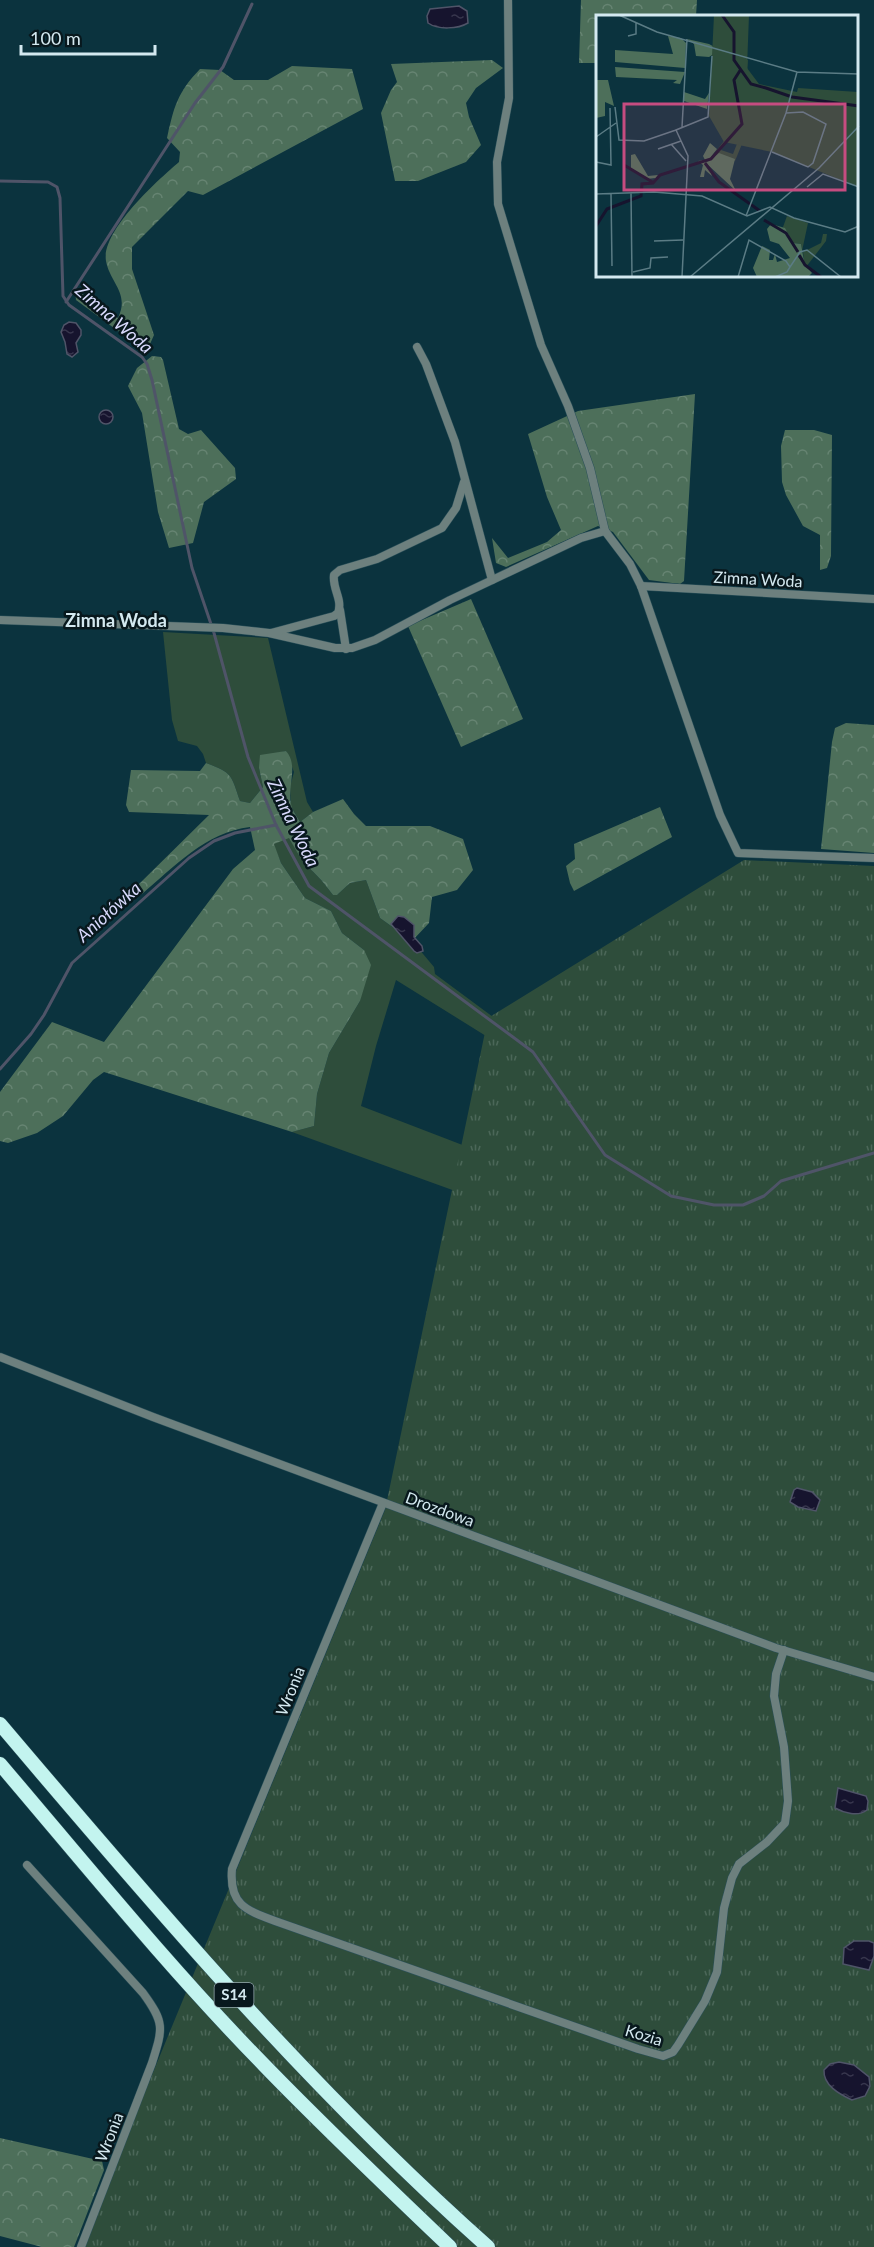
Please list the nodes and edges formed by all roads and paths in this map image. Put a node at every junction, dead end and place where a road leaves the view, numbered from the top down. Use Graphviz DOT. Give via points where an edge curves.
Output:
graph roads {
  1 [pos="508,0"];
  2 [pos="417,346"];
  3 [pos="464,482"];
  4 [pos="605,531"];
  5 [pos="492,580"];
  6 [pos="641,586"];
  7 [pos="874,599"];
  8 [pos="340,608"];
  9 [pos="0,620"];
  10 [pos="267,633"];
  11 [pos="346,649"];
  12 [pos="874,858"];
  13 [pos="0,1357"];
  14 [pos="383,1503"];
  15 [pos="784,1650"];
  16 [pos="874,1677"];
  17 [pos="0,1724"];
  18 [pos="0,1764"];
  19 [pos="27,1865"];
  20 [pos="233,1891"];
  21 [pos="81,2247"];
  22 [pos="450,2247"];
  23 [pos="488,2247"];
  1 -- 4 [label="street" via="509,98 497,162 498,204 542,345 590,468"];
  2 -- 3 [label="street" via="453,436"];
  3 -- 5 [label="street"];
  3 -- 8 [label="street" via="456,508 442,528 377,560 334,575"];
  4 -- 5 [label="street" via="581,538"];
  4 -- 6 [label="street"];
  5 -- 11 [label="street" via="375,640"];
  6 -- 7 [label="street, Zimna Woda"];
  6 -- 12 [label="street" via="720,815 738,853"];
  8 -- 10 [label="street" via="334,616"];
  8 -- 11 [label="street"];
  9 -- 10 [label="street"];
  10 -- 11 [label="street"];
  13 -- 14 [label="street, Drozdowa"];
  14 -- 15 [label="street, Drozdowa"];
  14 -- 20 [label="street, Wronia" via="238,1851 232,1869"];
  15 -- 16 [label="street, Drozdowa"];
  15 -- 20 [label="street, Kozia" via="774,1696 789,1810 785,1823 739,1864 732,1878 712,1989 678,2046 669,2054 638,2049 274,1921 249,1911"];
  17 -- 23 [label="highway, S14" via="282,2048"];
  18 -- 22 [label="highway, S14" via="136,1924 263,2064"];
  19 -- 21 [label="street, Wronia" via="143,1993 161,2027 152,2063"];
}
